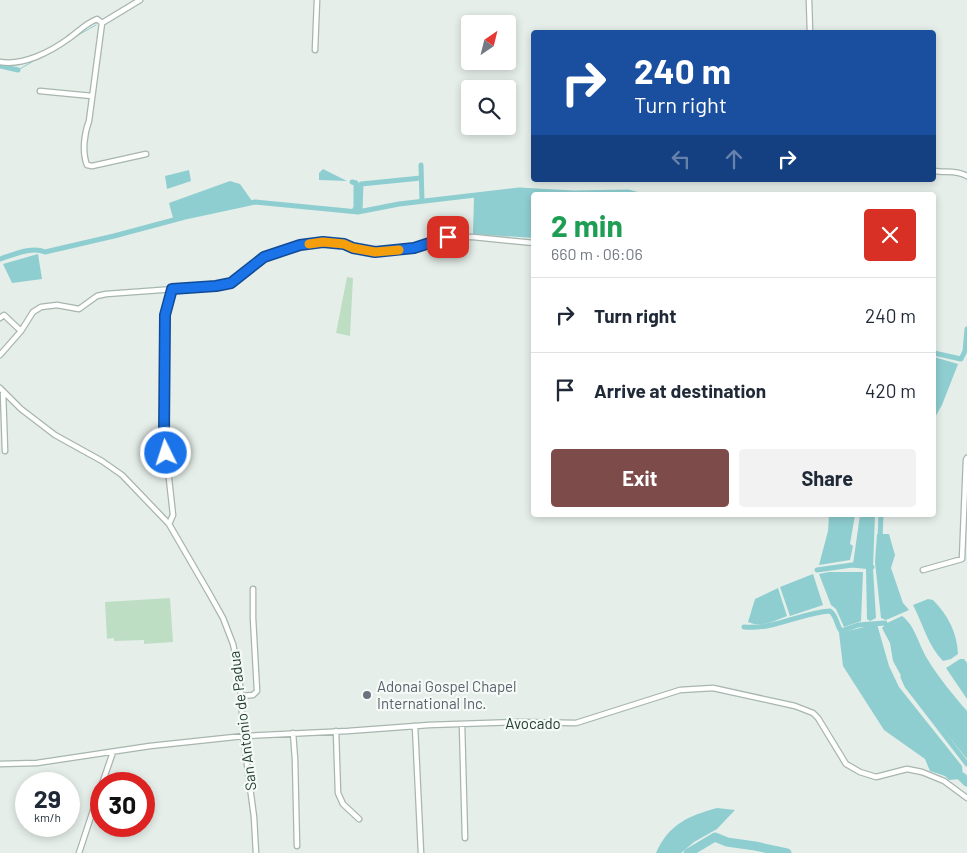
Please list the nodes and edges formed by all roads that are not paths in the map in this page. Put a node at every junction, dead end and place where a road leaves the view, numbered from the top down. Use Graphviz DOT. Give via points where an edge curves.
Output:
graph roads {
  1 [pos="140,0"];
  2 [pos="317,0"];
  3 [pos="809,0"];
  4 [pos="102,23"];
  5 [pos="810,30"];
  6 [pos="316,50"];
  7 [pos="0,62"];
  8 [pos="40,91"];
  9 [pos="92,96"];
  10 [pos="146,154"];
  11 [pos="936,170"];
  12 [pos="967,176"];
  13 [pos="531,243"];
  14 [pos="172,289"];
  15 [pos="0,318"];
  16 [pos="20,331"];
  17 [pos="0,355"];
  18 [pos="1,389"];
  19 [pos="6,452"];
  20 [pos="967,458"];
  21 [pos="169,524"];
  22 [pos="964,559"];
  23 [pos="923,570"];
  24 [pos="253,589"];
  25 [pos="242,696"];
  26 [pos="462,724"];
  27 [pos="415,726"];
  28 [pos="336,732"];
  29 [pos="293,734"];
  30 [pos="244,736"];
  31 [pos="113,752"];
  32 [pos="0,764"];
  33 [pos="106,772"];
  34 [pos="967,798"];
  35 [pos="359,819"];
  36 [pos="90,820"];
  37 [pos="465,838"];
  38 [pos="297,846"];
  39 [pos="79,853"];
  40 [pos="256,853"];
  41 [pos="421,853"];
  1 -- 4 [label="street"];
  2 -- 6 [label="street"];
  3 -- 5 [label="street"];
  4 -- 7 [label="street" via="97,19 91,21 67,40 34,57 16,63"];
  4 -- 9 [label="street"];
  8 -- 9 [label="street"];
  9 -- 10 [label="street" via="86,130 84,158 87,166"];
  11 -- 12 [label="street" via="958,171"];
  13 -- 14 [label="street" via="473,236 448,237 414,248 375,252 344,244 300,245 264,257 231,283"];
  14 -- 16 [label="street" via="106,294 97,296 79,309 41,307 33,312"];
  14 -- 21 [label="street" via="164,325 164,433 173,515"];
  15 -- 16 [label="street" via="4,314"];
  16 -- 17 [label="street"];
  18 -- 19 [label="street"];
  18 -- 21 [label="street, San Antonio de Padua" via="55,435 122,475"];
  20 -- 22 [label="street"];
  21 -- 25 [label="street, San Antonio de Padua" via="223,618 240,672"];
  22 -- 23 [label="street"];
  24 -- 25 [label="street" via="257,691"];
  25 -- 30 [label="street, San Antonio de Padua"];
  26 -- 27 [label="street, Avocado"];
  26 -- 34 [label="street, Avocado" via="576,723 680,690 713,688 813,713 846,764 860,772 876,777 907,769 922,772 944,780"];
  26 -- 37 [label="street"];
  27 -- 28 [label="street, Avocado"];
  27 -- 41 [label="street"];
  28 -- 29 [label="street, Avocado"];
  28 -- 35 [label="street" via="338,793 343,804"];
  29 -- 30 [label="street, Avocado"];
  29 -- 38 [label="street"];
  30 -- 31 [label="street, Avocado"];
  30 -- 40 [label="street, San Antonio de Padua"];
  31 -- 32 [label="street, Avocado" via="37,763"];
  31 -- 33 [label="street"];
  36 -- 39 [label="street"];
}
